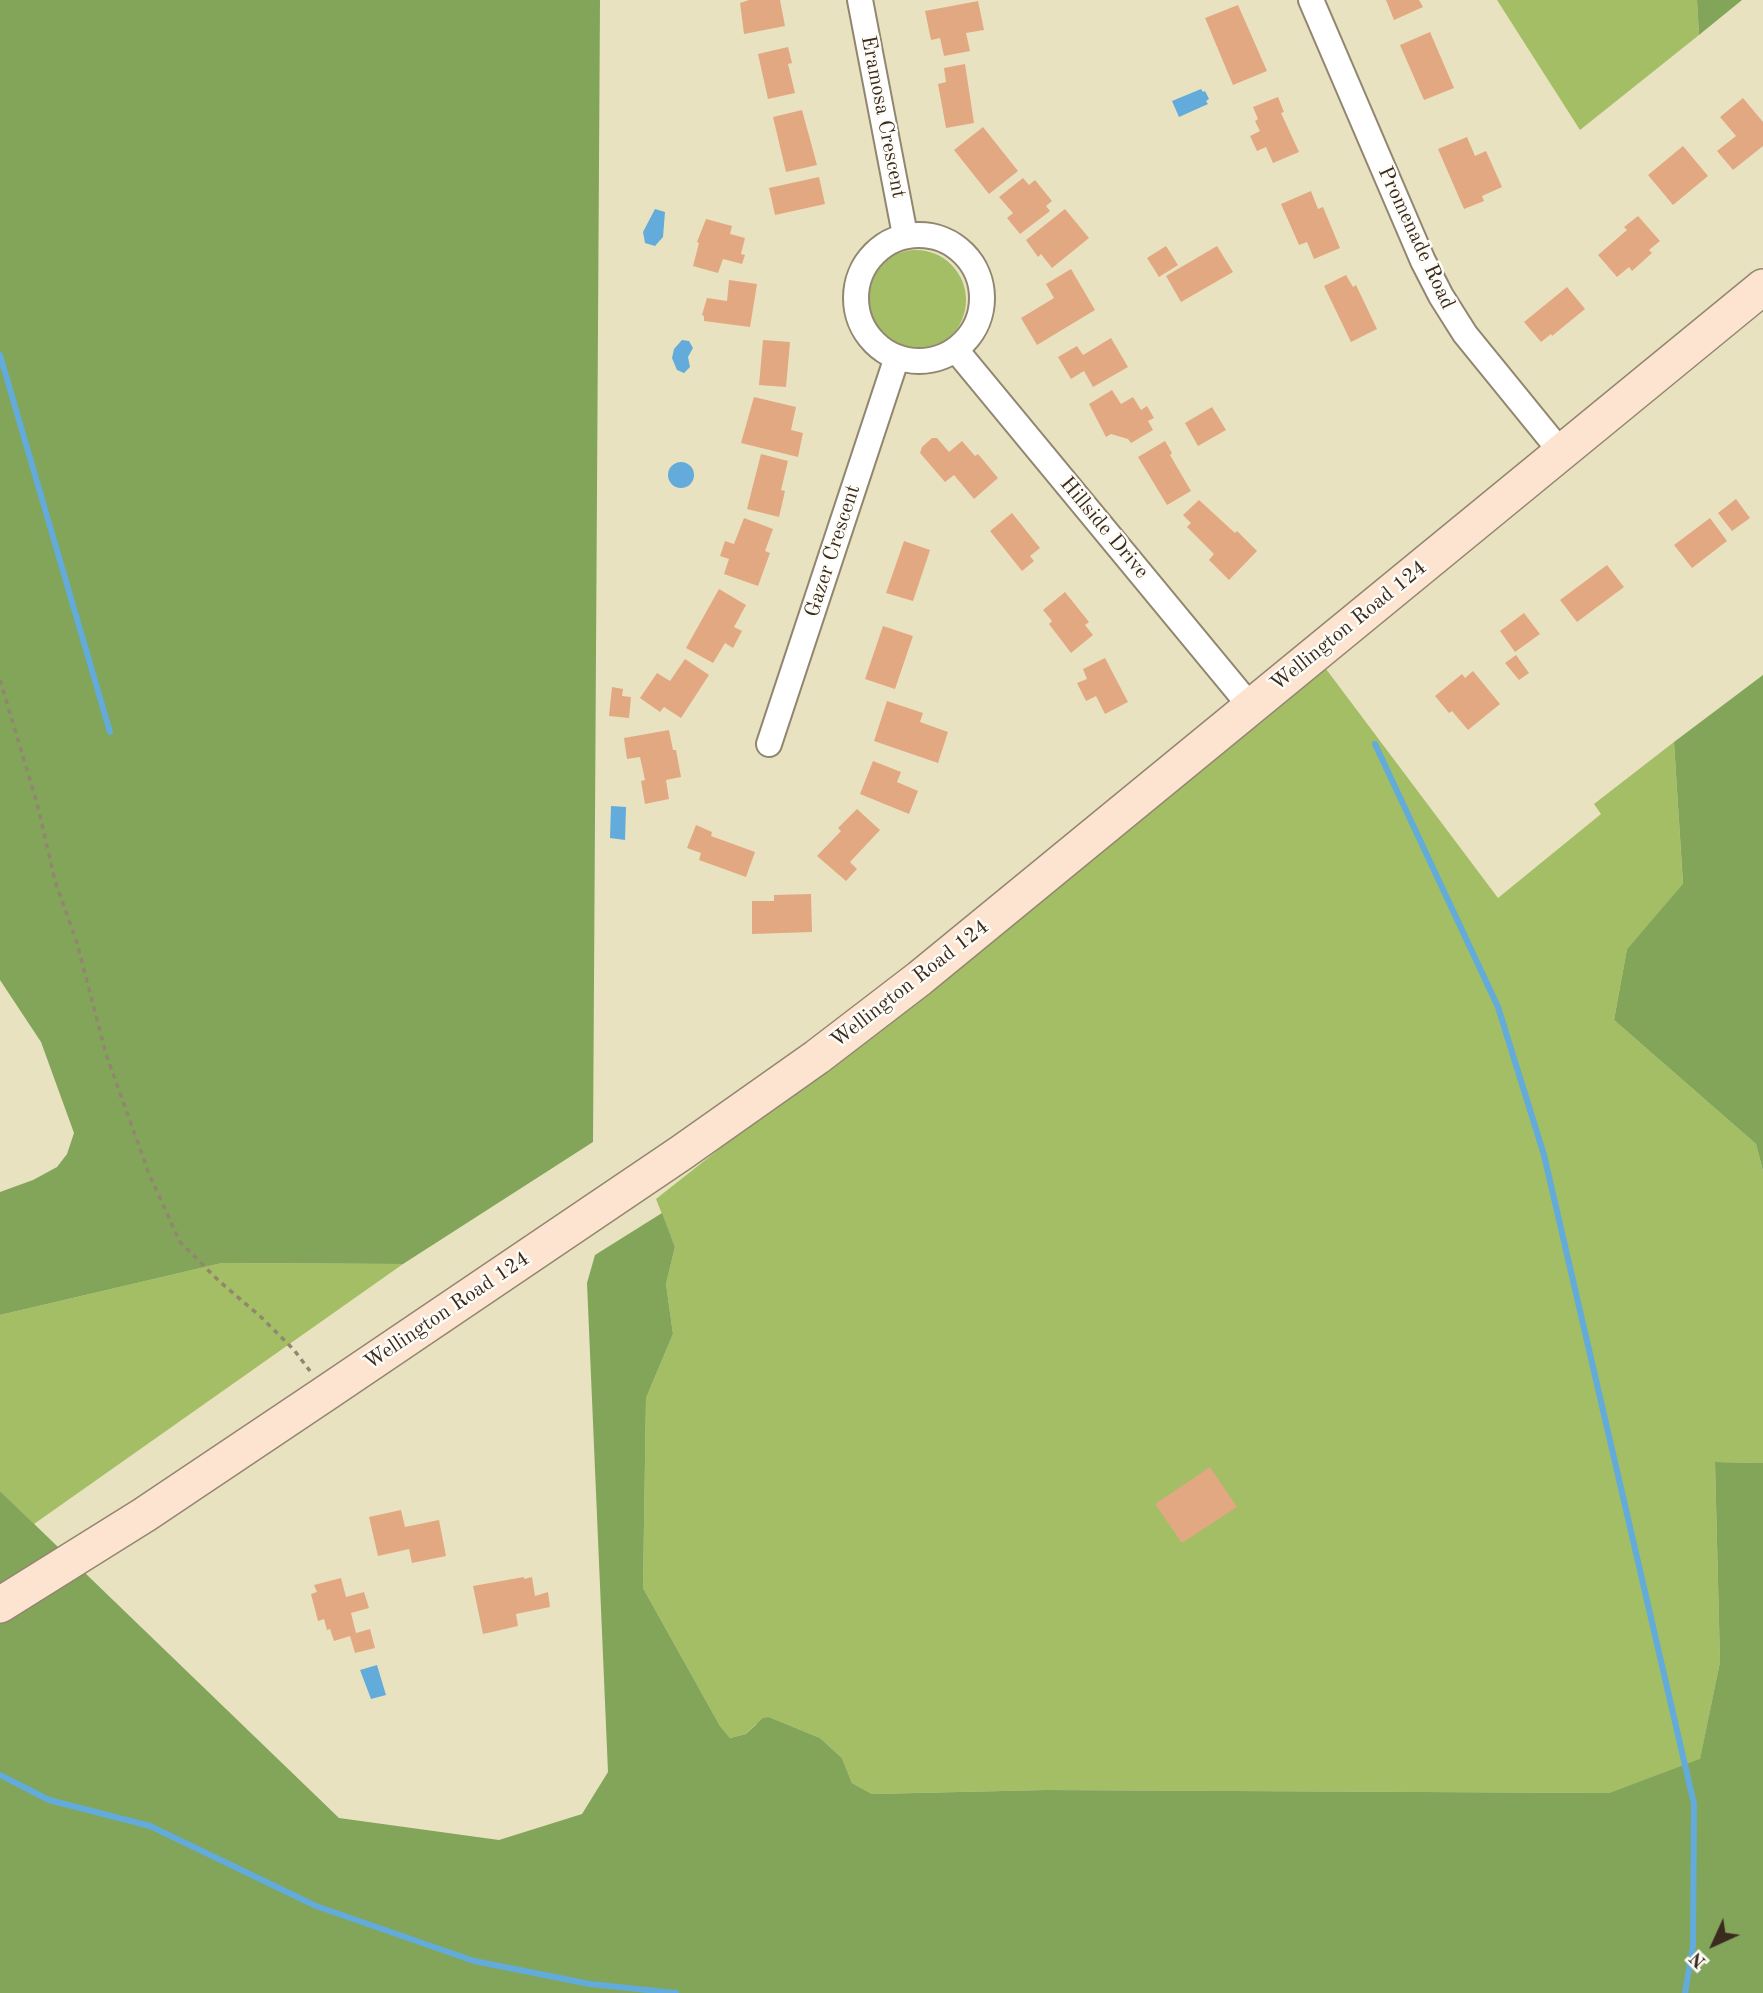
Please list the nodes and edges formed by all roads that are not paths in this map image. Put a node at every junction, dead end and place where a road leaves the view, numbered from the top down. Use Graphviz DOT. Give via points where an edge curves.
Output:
graph roads {
  1 [pos="860,0"];
  2 [pos="1311,0"];
  3 [pos="905,235"];
  4 [pos="1763,287"];
  5 [pos="956,350"];
  6 [pos="897,357"];
  7 [pos="1561,452"];
  8 [pos="1251,707"];
  9 [pos="769,744"];
  10 [pos="0,1605"];
  1 -- 3 [label="street, Eramosa Crescent"];
  2 -- 7 [label="street, Promenade Road" via="1440,296 1465,334"];
  3 -- 5 [label="street" via="931,235 954,245 976,273 981,309 973,332"];
  3 -- 6 [label="street" via="873,253 856,290 857,312 865,331 879,347"];
  4 -- 7 [label="main road, Wellington Road 124"];
  5 -- 6 [label="street" via="937,359"];
  5 -- 8 [label="street, Hillside Drive"];
  6 -- 9 [label="street, Gazer Crescent"];
  7 -- 8 [label="main road, Wellington Road 124"];
  8 -- 10 [label="main road, Wellington Road 124" via="817,1057 326,1393"];
}
